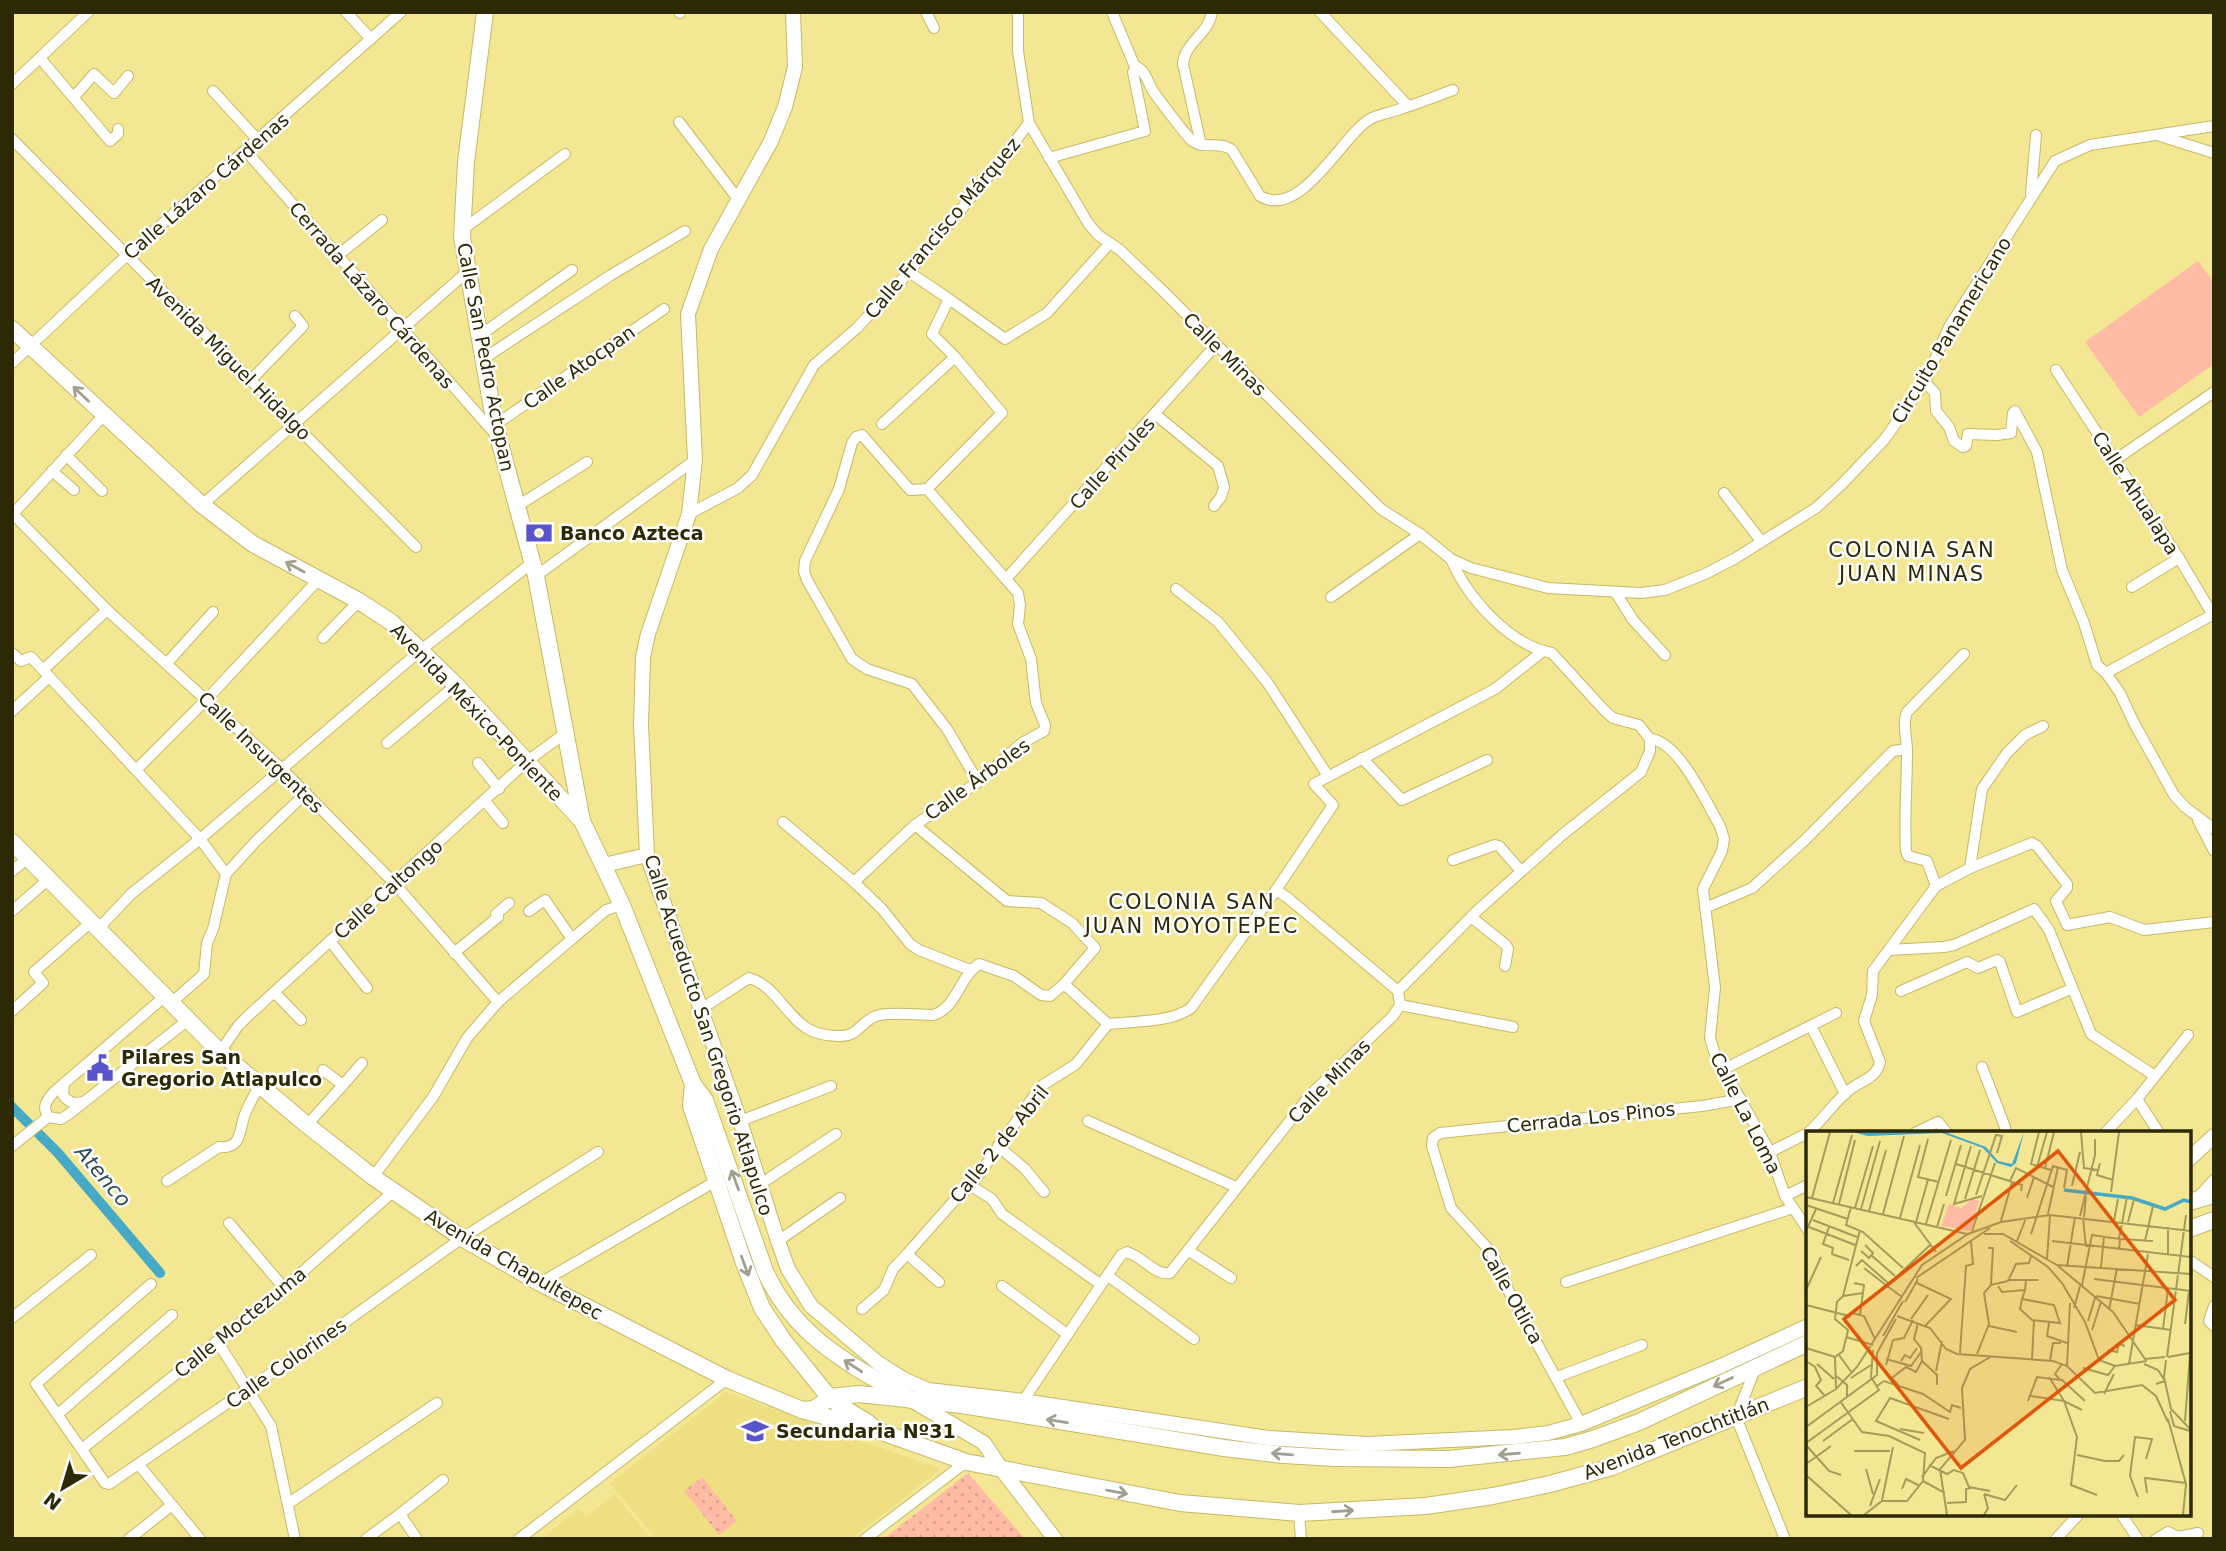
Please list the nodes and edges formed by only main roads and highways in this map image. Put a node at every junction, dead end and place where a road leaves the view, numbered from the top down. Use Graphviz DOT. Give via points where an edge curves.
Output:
graph roads {
  1 [pos="485,12"];
  2 [pos="12,329"];
  3 [pos="582,821"];
  4 [pos="12,842"];
  5 [pos="693,1084"];
  6 [pos="2214,1195"];
  7 [pos="2193,1201"];
  8 [pos="2214,1220"];
  9 [pos="2191,1228"];
  10 [pos="1806,1344"];
  11 [pos="1806,1388"];
  12 [pos="831,1397"];
  13 [pos="922,1397"];
  14 [pos="802,1410"];
  15 [pos="882,1432"];
  16 [pos="1002,1471"];
  1 -- 3 [label="main road, Calle San Pedro Actopan" via="462,230 496,431 534,569"];
  3 -- 2 [label="main road, Avenida México-Poniente, one-way" via="391,622 253,544 202,505"];
  3 -- 5 [label="main road, Avenida México-Poniente" via="622,905"];
  4 -- 14 [label="main road, Avenida Chapultepec" via="220,1052 373,1177 461,1238 540,1283 727,1379"];
  5 -- 12 [label="main road, Avenida México-Poniente, one-way" via="691,1106 762,1308"];
  13 -- 5 [label="main road, Avenida México-Poniente, one-way" via="865,1373 823,1345 780,1302 705,1100"];
  6 -- 7 [label="main road"];
  8 -- 9 [label="main road"];
  10 -- 13 [label="main road, Avenida México-Poniente, one-way" via="1639,1422 1565,1447 1449,1459 1335,1458 1224,1448"];
  16 -- 11 [label="main road, Avenida Tenochtitlán, one-way" via="1180,1503 1299,1513 1457,1502 1612,1467"];
  12 -- 13 [label="main road, Avenida México-Poniente"];
  12 -- 14 [label="main road" via="814,1409"];
  12 -- 15 [label="main road"];
  14 -- 15 [label="main road, Avenida Chapultepec"];
  15 -- 16 [label="main road, Avenida Chapultepec"];
}
